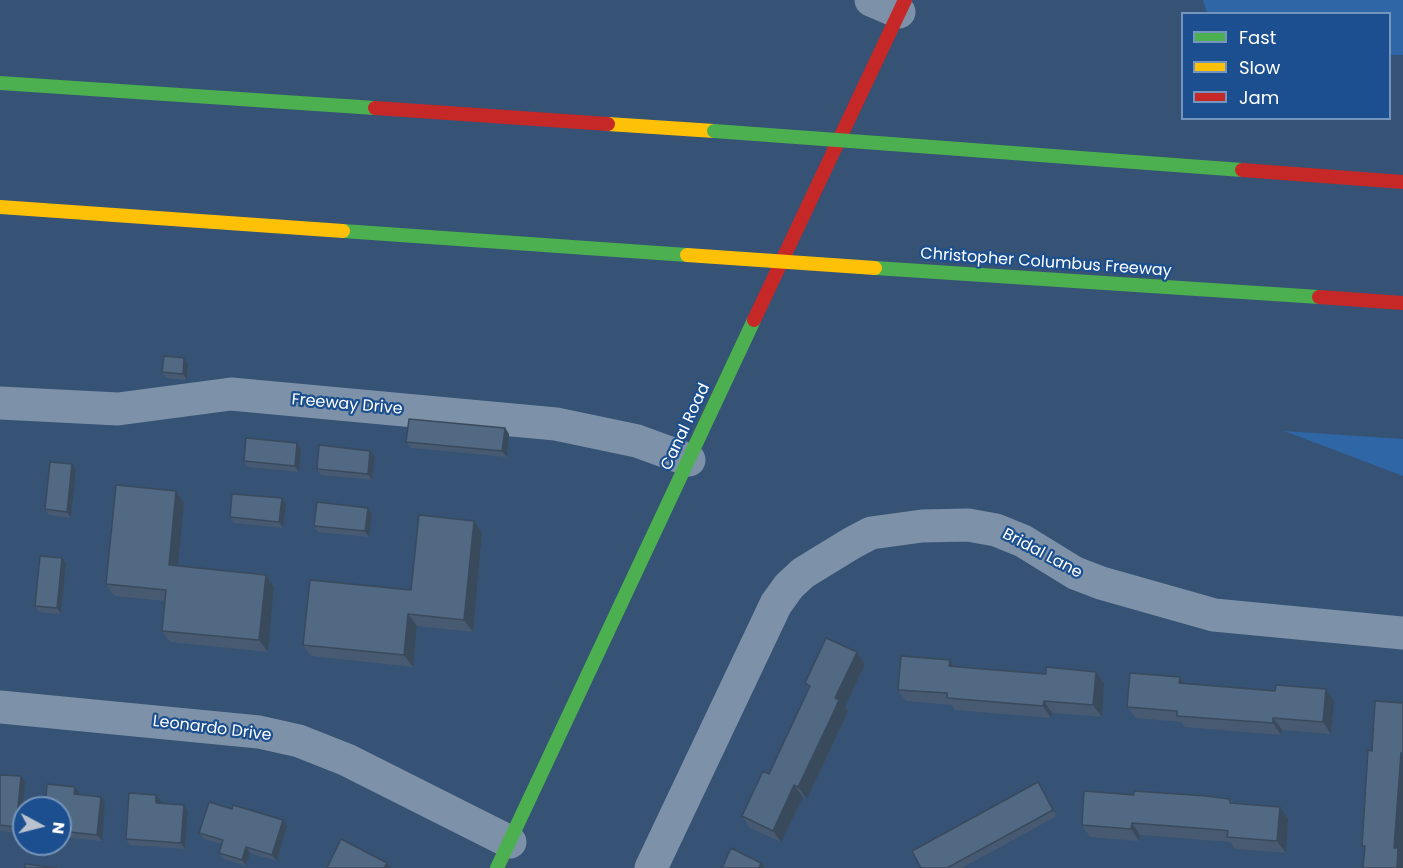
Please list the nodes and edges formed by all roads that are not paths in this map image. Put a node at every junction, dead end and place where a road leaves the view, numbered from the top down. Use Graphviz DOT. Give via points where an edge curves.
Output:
graph roads {
  1 [pos="892,4"];
  2 [pos="0,83"];
  3 [pos="1403,182"];
  4 [pos="0,207"];
  5 [pos="1403,303"];
  6 [pos="0,403"];
  7 [pos="689,460"];
  8 [pos="1403,633"];
  9 [pos="0,707"];
  10 [pos="503,855"];
  11 [pos="651,868"];
  1 -- 7 [label="main road, Canal Road"];
  2 -- 3 [label="main road, bridge"];
  4 -- 5 [label="main road, Christopher Columbus Freeway, bridge"];
  6 -- 7 [label="street, Freeway Drive" via="118,409 231,394 556,424 637,441"];
  7 -- 10 [label="main road, Canal Road"];
  8 -- 11 [label="street, Bridal Lane" via="1214,615 1075,573 1023,541 996,530 968,525 922,526 871,533 803,573 776,604"];
  9 -- 10 [label="street, Leonardo Drive" via="259,732 299,741 347,760"];
}
